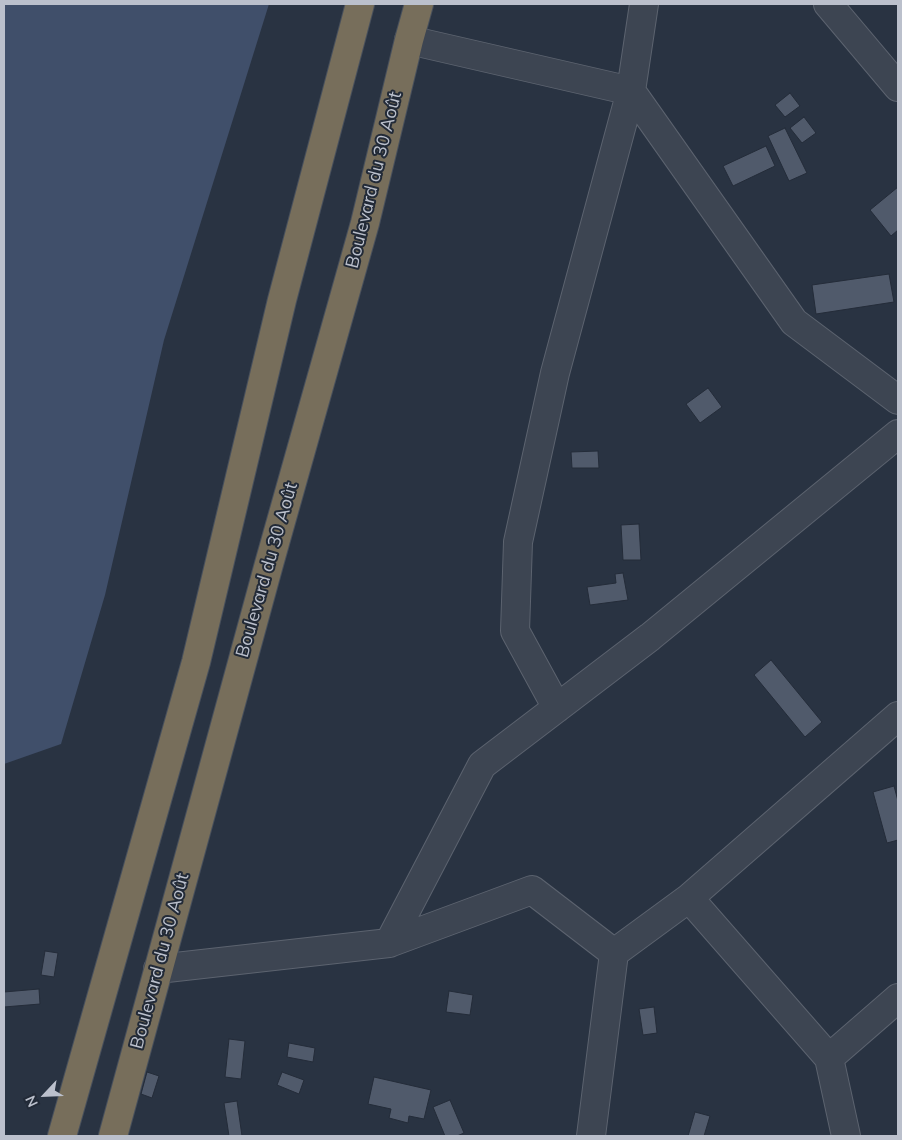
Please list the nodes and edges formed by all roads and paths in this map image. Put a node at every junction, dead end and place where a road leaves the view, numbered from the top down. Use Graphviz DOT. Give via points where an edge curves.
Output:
graph roads {
  1 [pos="360,4"];
  2 [pos="420,4"];
  3 [pos="644,4"];
  4 [pos="828,4"];
  5 [pos="409,40"];
  6 [pos="898,87"];
  7 [pos="630,90"];
  8 [pos="898,400"];
  9 [pos="898,434"];
  10 [pos="557,708"];
  11 [pos="898,716"];
  12 [pos="689,898"];
  13 [pos="390,943"];
  14 [pos="614,953"];
  15 [pos="158,969"];
  16 [pos="898,998"];
  17 [pos="828,1058"];
  18 [pos="62,1136"];
  19 [pos="113,1136"];
  20 [pos="591,1136"];
  21 [pos="846,1136"];
  1 -- 18 [label="highway" via="280,309 196,662"];
  2 -- 5 [label="highway, Boulevard du 30 Août"];
  3 -- 7 [label="street"];
  4 -- 6 [label="street"];
  5 -- 7 [label="street"];
  5 -- 15 [label="highway, Boulevard du 30 Août" via="365,223"];
  7 -- 8 [label="street" via="794,322"];
  7 -- 10 [label="street" via="555,373 518,542 515,631"];
  9 -- 10 [label="street" via="650,637"];
  10 -- 13 [label="street" via="482,765"];
  11 -- 12 [label="street"];
  12 -- 14 [label="street"];
  12 -- 17 [label="street"];
  13 -- 14 [label="street" via="532,890"];
  13 -- 15 [label="street"];
  14 -- 20 [label="street"];
  15 -- 19 [label="highway, Boulevard du 30 Août"];
  16 -- 17 [label="street"];
  17 -- 21 [label="street"];
}
